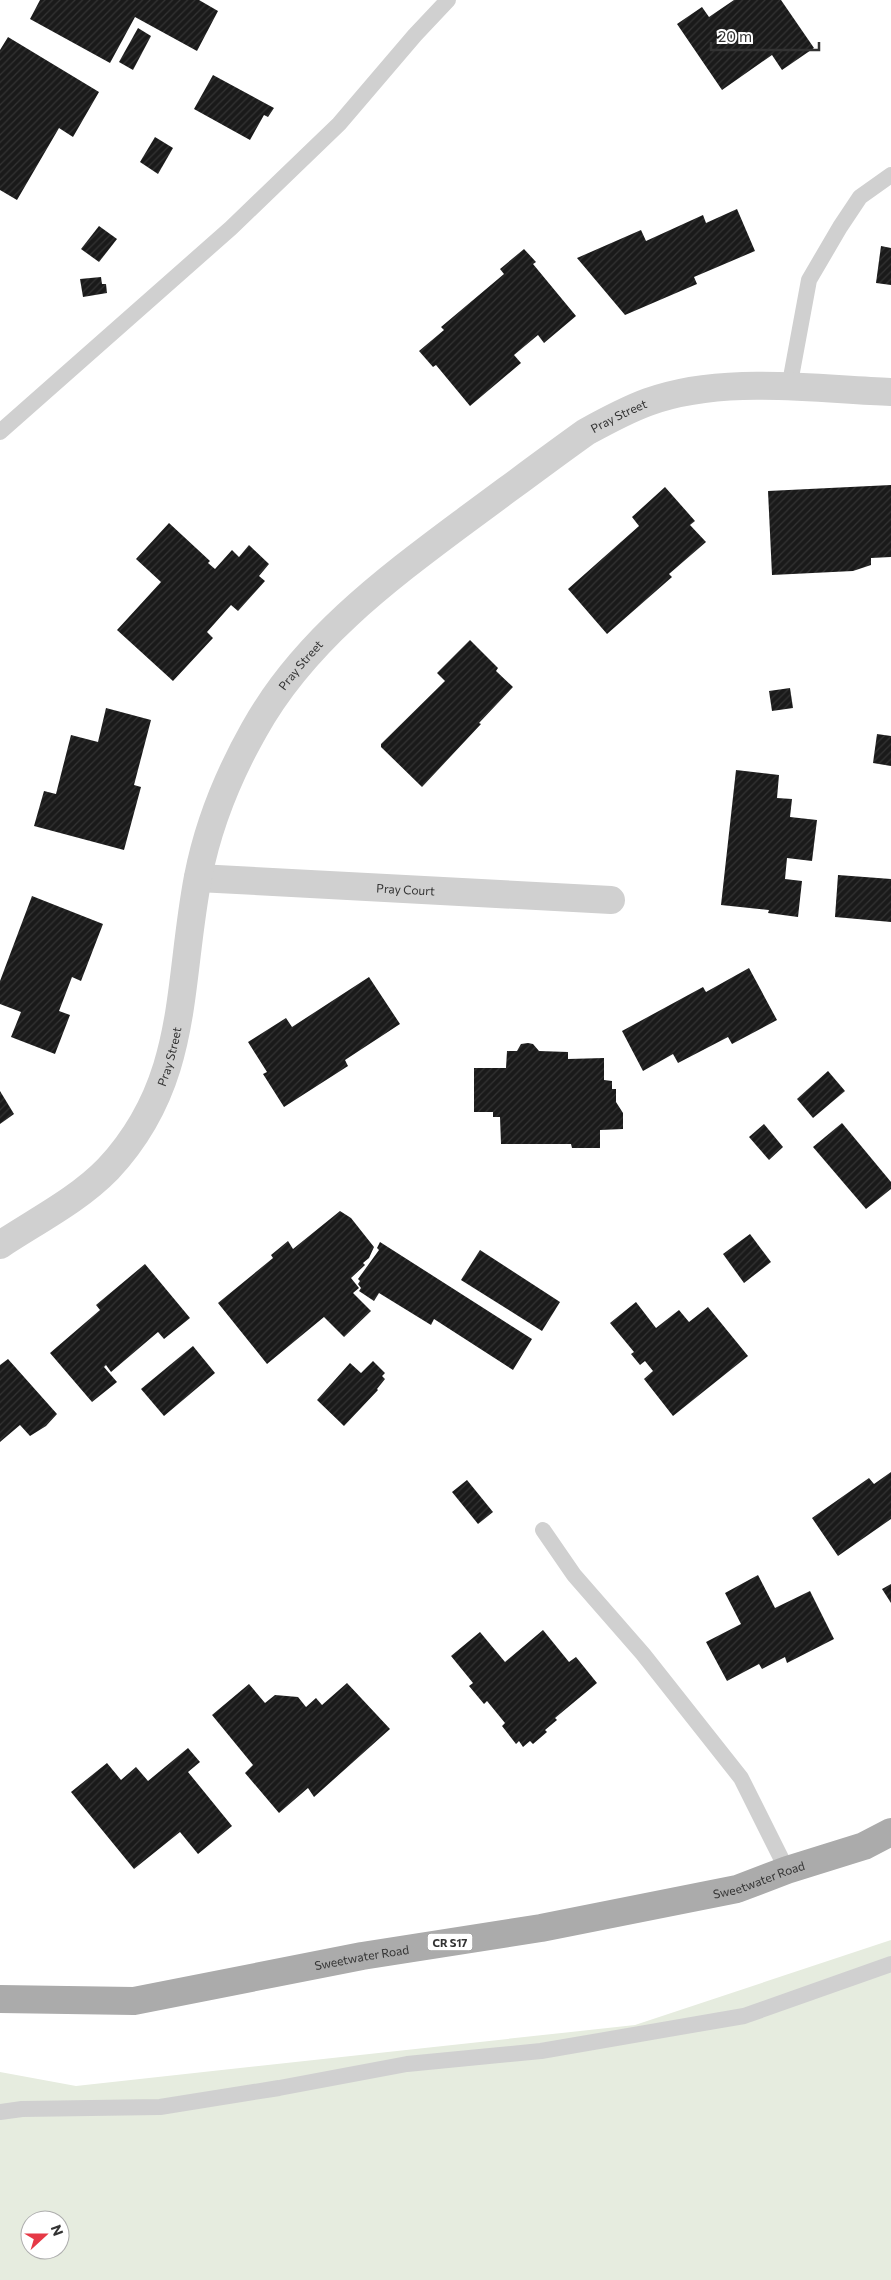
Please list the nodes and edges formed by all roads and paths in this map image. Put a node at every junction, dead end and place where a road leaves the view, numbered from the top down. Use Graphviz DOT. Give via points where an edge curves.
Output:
graph roads {
  1 [pos="448,0"];
  2 [pos="891,175"];
  3 [pos="789,388"];
  4 [pos="891,392"];
  5 [pos="0,432"];
  6 [pos="198,878"];
  7 [pos="612,900"];
  8 [pos="0,1244"];
  9 [pos="543,1530"];
  10 [pos="891,1832"];
  11 [pos="787,1870"];
  12 [pos="891,1964"];
  13 [pos="0,1999"];
  14 [pos="0,2112"];
  1 -- 5 [label="lane" via="339,124 231,228"];
  2 -- 3 [label="lane" via="860,197 809,280"];
  3 -- 4 [label="street, Pray Street"];
  3 -- 6 [label="street, Pray Street" via="717,386 649,402 616,415 586,432 385,581 312,652 281,688 255,728 218,804"];
  6 -- 7 [label="street, Pray Court"];
  6 -- 8 [label="street, Pray Street" via="172,1053 161,1088 145,1120 124,1150 86,1188"];
  9 -- 11 [label="lane" via="574,1575 643,1654 740,1778"];
  10 -- 11 [label="main road, Sweetwater Road / CR S17" via="864,1846"];
  11 -- 13 [label="main road, Sweetwater Road / CR S17" via="737,1889 551,1926 362,1956 134,2001"];
  12 -- 14 [label="lane" via="744,2016 541,2050 407,2064 160,2107"];
}
